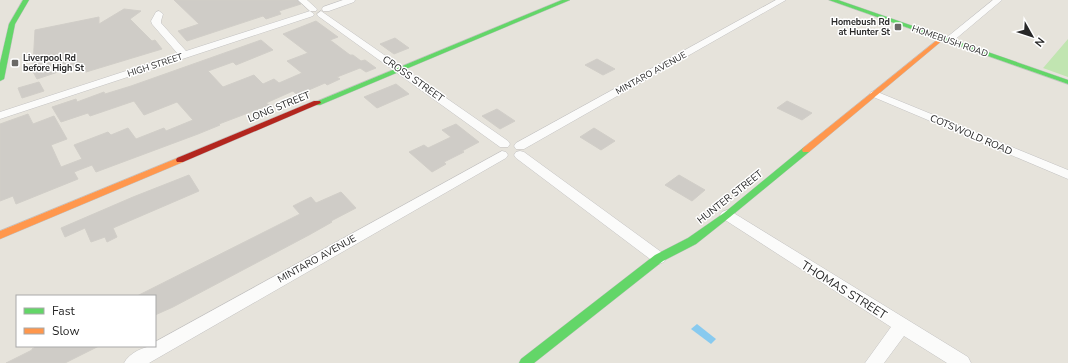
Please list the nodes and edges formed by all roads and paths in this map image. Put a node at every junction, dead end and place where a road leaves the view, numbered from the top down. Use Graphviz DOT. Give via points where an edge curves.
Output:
graph roads {
  1 [pos="26,0"];
  2 [pos="302,0"];
  3 [pos="351,0"];
  4 [pos="567,0"];
  5 [pos="782,0"];
  6 [pos="832,0"];
  7 [pos="998,0"];
  8 [pos="318,11"];
  9 [pos="159,14"];
  10 [pos="945,39"];
  11 [pos="185,56"];
  12 [pos="400,70"];
  13 [pos="0,79"];
  14 [pos="1068,82"];
  15 [pos="875,94"];
  16 [pos="0,116"];
  17 [pos="503,150"];
  18 [pos="520,150"];
  19 [pos="1068,175"];
  20 [pos="727,215"];
  21 [pos="0,235"];
  22 [pos="659,258"];
  23 [pos="902,326"];
  24 [pos="133,363"];
  25 [pos="525,363"];
  26 [pos="874,363"];
  27 [pos="962,363"];
  1 -- 13 [label="main road" via="12,24"];
  2 -- 8 [label="street, CROSS STREET"];
  3 -- 8 [label="street, HIGH STREET"];
  4 -- 12 [label="main road, LONG STREET"];
  5 -- 18 [label="street, MINTARO AVENUE"];
  6 -- 10 [label="main road, HOMEBUSH ROAD"];
  7 -- 10 [label="street"];
  8 -- 11 [label="street, HIGH STREET"];
  8 -- 12 [label="street, CROSS STREET"];
  9 -- 11 [label="street" via="157,24"];
  10 -- 14 [label="main road, HOMEBUSH ROAD"];
  10 -- 15 [label="main road, HUNTER STREET"];
  11 -- 16 [label="street, HIGH STREET"];
  12 -- 17 [label="street, CROSS STREET"];
  12 -- 21 [label="main road, LONG STREET"];
  15 -- 19 [label="street, COTSWOLD ROAD"];
  15 -- 20 [label="main road, HUNTER STREET"];
  17 -- 18 [label="street" via="514,143"];
  17 -- 24 [label="street, MINTARO AVENUE"];
  18 -- 22 [label="street"];
  20 -- 22 [label="main road, HUNTER STREET" via="692,241"];
  20 -- 23 [label="street, THOMAS STREET"];
  22 -- 25 [label="main road, HUNTER STREET"];
  23 -- 26 [label="street"];
  23 -- 27 [label="street, THOMAS STREET"];
}
